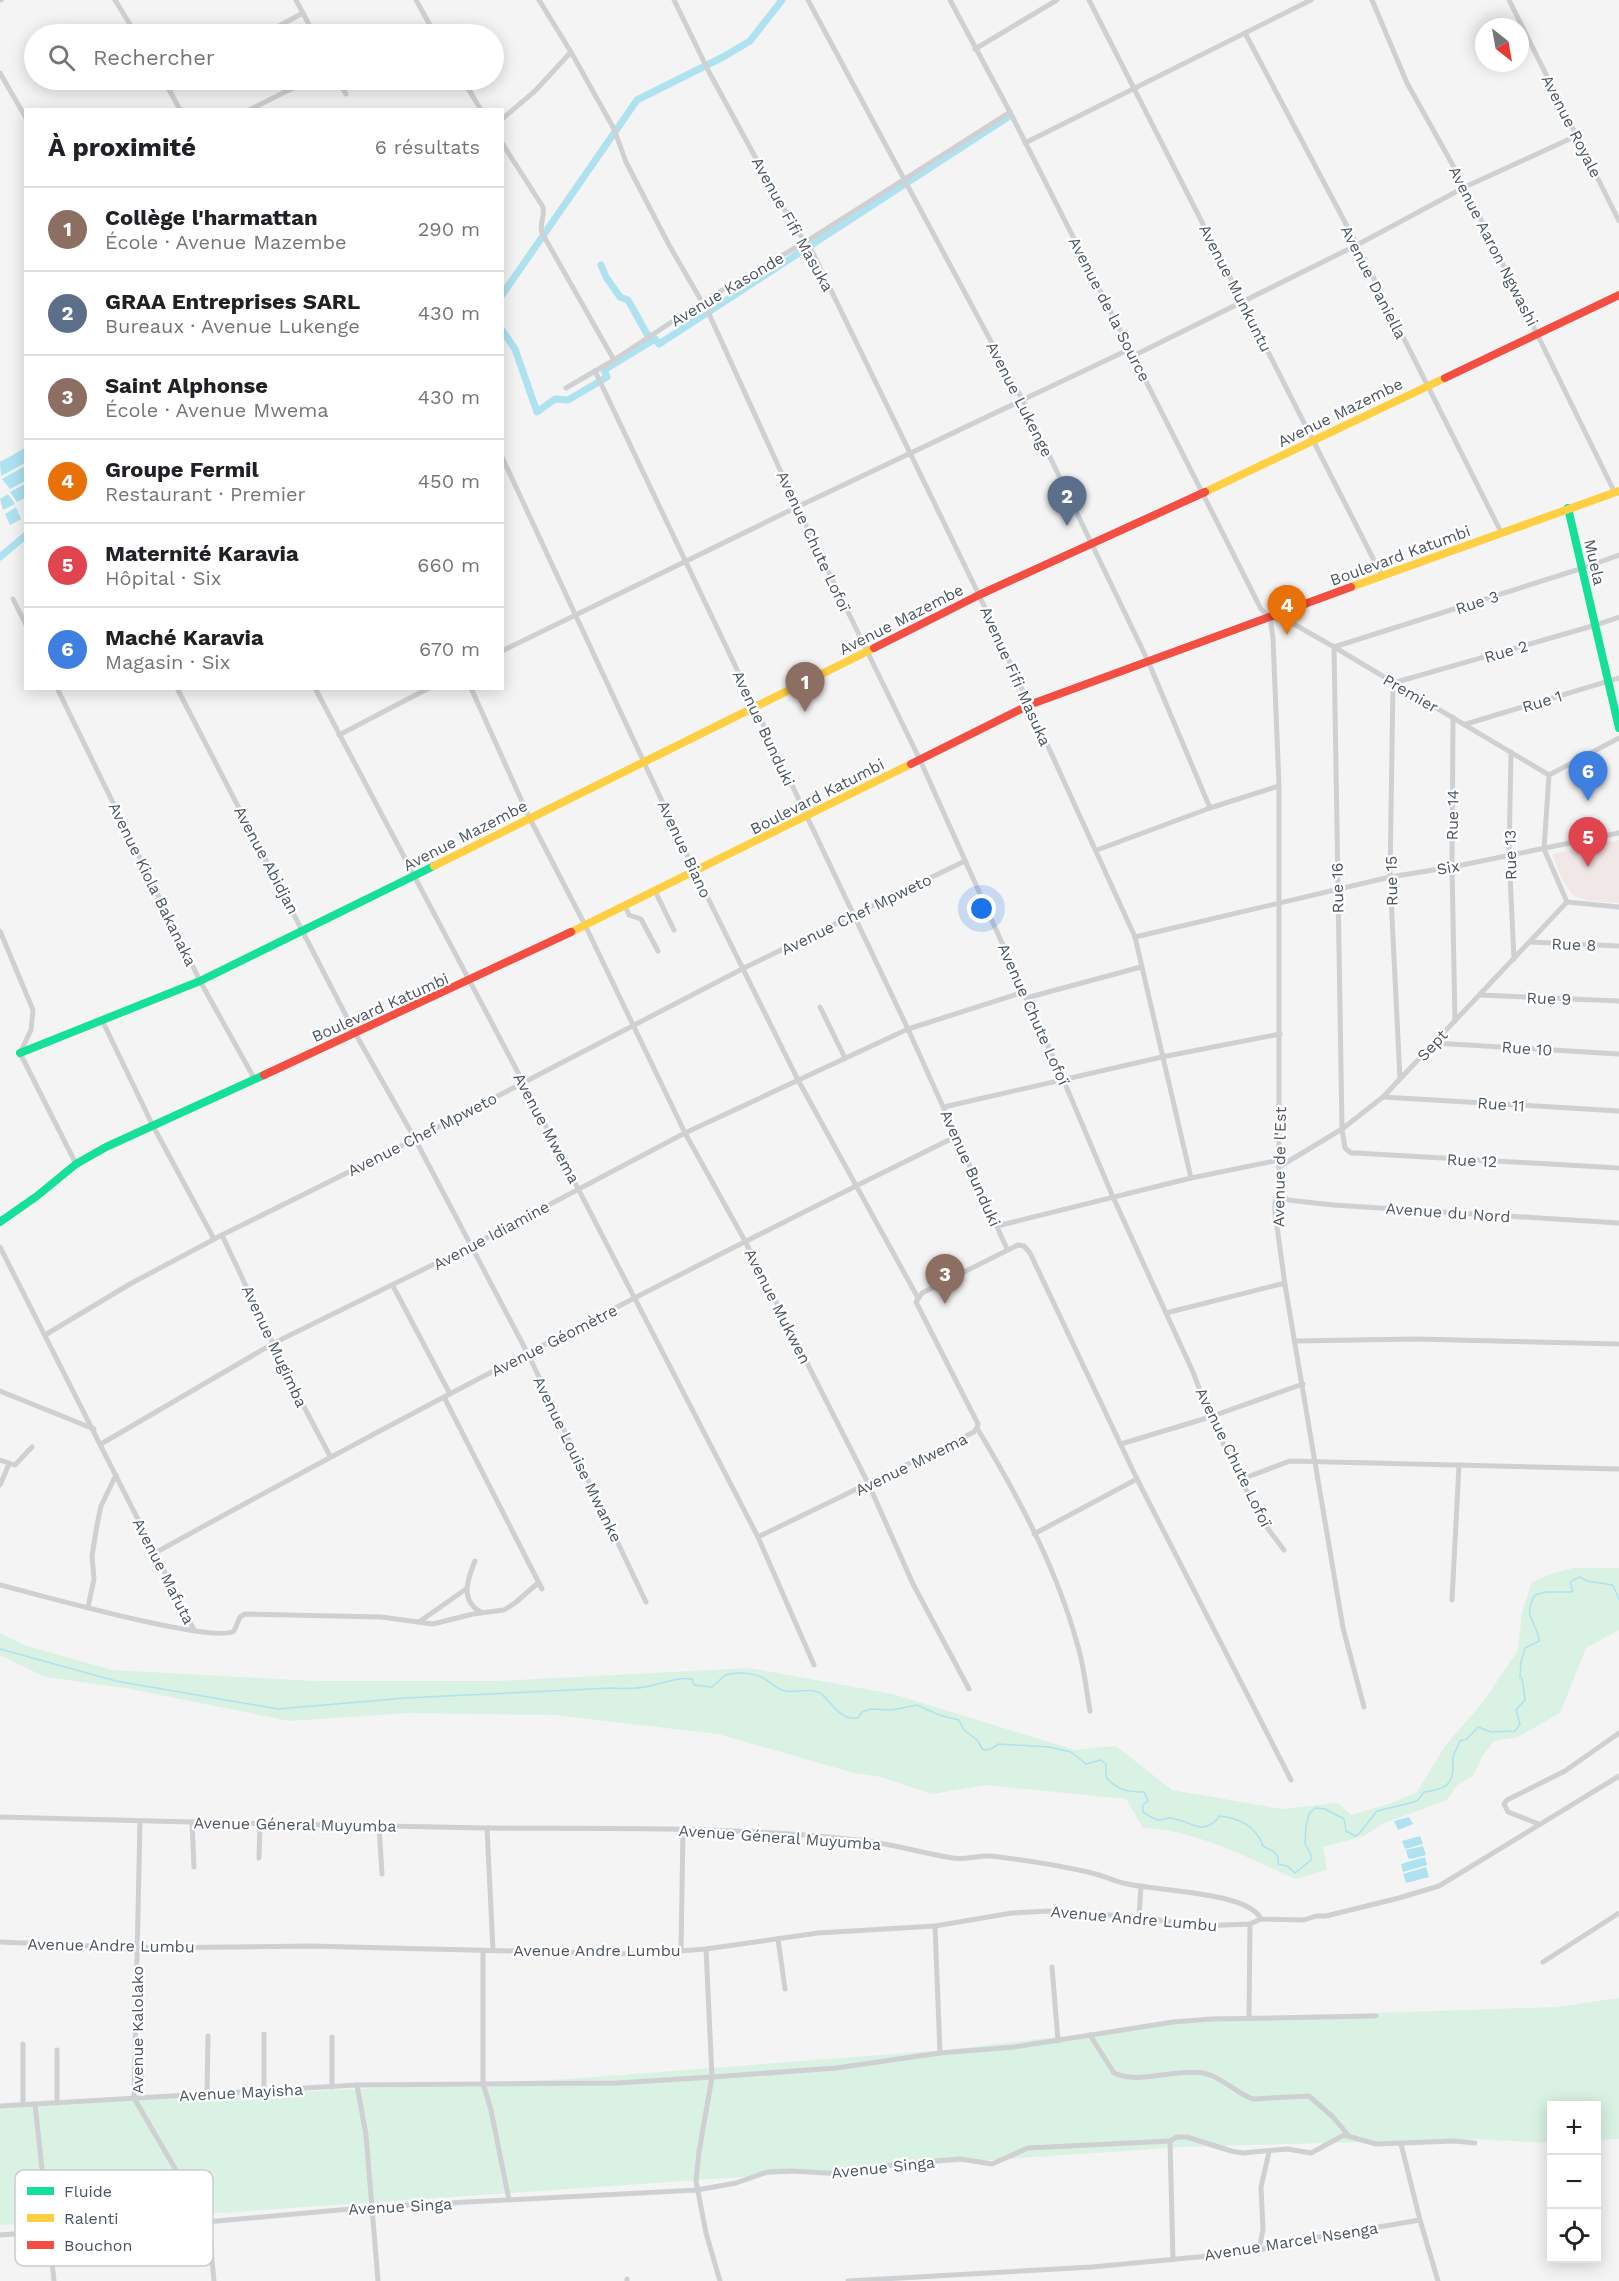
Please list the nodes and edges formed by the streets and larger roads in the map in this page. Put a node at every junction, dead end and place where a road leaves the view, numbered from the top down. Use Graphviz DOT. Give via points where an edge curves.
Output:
graph roads {
  1 [pos="115,0"];
  2 [pos="296,0"];
  3 [pos="416,0"];
  4 [pos="538,0"];
  5 [pos="674,0"];
  6 [pos="808,0"];
  7 [pos="950,0"];
  8 [pos="1058,0"];
  9 [pos="1089,0"];
  10 [pos="1311,0"];
  11 [pos="1372,0"];
  12 [pos="1509,0"];
  13 [pos="303,12"];
  14 [pos="130,24"];
  15 [pos="282,24"];
  16 [pos="309,24"];
  17 [pos="429,24"];
  18 [pos="1245,33"];
  19 [pos="975,49"];
  20 [pos="571,52"];
  21 [pos="0,73"];
  22 [pos="1133,89"];
  23 [pos="169,90"];
  24 [pos="289,90"];
  25 [pos="343,90"];
  26 [pos="469,90"];
  27 [pos="346,94"];
  28 [pos="179,108"];
  29 [pos="253,108"];
  30 [pos="479,108"];
  31 [pos="1010,112"];
  32 [pos="24,115"];
  33 [pos="504,117"];
  34 [pos="1576,136"];
  35 [pos="1025,143"];
  36 [pos="504,146"];
  37 [pos="904,178"];
  38 [pos="1465,187"];
  39 [pos="1619,220"];
  40 [pos="807,241"];
  41 [pos="1356,245"];
  42 [pos="1619,295"];
  43 [pos="1242,300"];
  44 [pos="704,304"];
  45 [pos="1538,333"];
  46 [pos="1130,350"];
  47 [pos="1133,356"];
  48 [pos="614,360"];
  49 [pos="597,374"];
  50 [pos="1426,385"];
  51 [pos="566,388"];
  52 [pos="1023,401"];
  53 [pos="1314,440"];
  54 [pos="912,453"];
  55 [pos="504,461"];
  56 [pos="1204,492"];
  57 [pos="1617,492"];
  58 [pos="797,507"];
  59 [pos="1568,508"];
  60 [pos="1501,532"];
  61 [pos="1091,544"];
  62 [pos="1619,555"];
  63 [pos="686,563"];
  64 [pos="1583,568"];
  65 [pos="1382,576"];
  66 [pos="980,595"];
  67 [pos="13,599"];
  68 [pos="577,616"];
  69 [pos="1619,617"];
  70 [pos="1270,618"];
  71 [pos="24,621"];
  72 [pos="1596,625"];
  73 [pos="1334,647"];
  74 [pos="504,650"];
  75 [pos="866,652"];
  76 [pos="1148,661"];
  77 [pos="1619,678"];
  78 [pos="1608,681"];
  79 [pos="1393,683"];
  80 [pos="58,690"];
  81 [pos="178,690"];
  82 [pos="316,690"];
  83 [pos="425,690"];
  84 [pos="472,690"];
  85 [pos="1029,705"];
  86 [pos="756,708"];
  87 [pos="1453,717"];
  88 [pos="1466,724"];
  89 [pos="1619,728"];
  90 [pos="339,735"];
  91 [pos="1619,738"];
  92 [pos="1511,752"];
  93 [pos="920,760"];
  94 [pos="645,761"];
  95 [pos="1549,775"];
  96 [pos="1278,786"];
  97 [pos="1210,808"];
  98 [pos="530,817"];
  99 [pos="806,817"];
  100 [pos="1619,833"];
  101 [pos="1545,849"];
  102 [pos="1097,850"];
  103 [pos="1509,855"];
  104 [pos="965,861"];
  105 [pos="1452,867"];
  106 [pos="695,872"];
  107 [pos="413,877"];
  108 [pos="1390,877"];
  109 [pos="655,891"];
  110 [pos="1337,891"];
  111 [pos="1567,902"];
  112 [pos="1277,904"];
  113 [pos="625,906"];
  114 [pos="1619,907"];
  115 [pos="854,915"];
  116 [pos="585,925"];
  117 [pos="674,930"];
  118 [pos="0,931"];
  119 [pos="304,931"];
  120 [pos="1135,937"];
  121 [pos="1530,942"];
  122 [pos="1619,946"];
  123 [pos="658,951"];
  124 [pos="1514,959"];
  125 [pos="1142,967"];
  126 [pos="744,968"];
  127 [pos="200,981"];
  128 [pos="469,981"];
  129 [pos="1025,995"];
  130 [pos="1479,995"];
  131 [pos="1619,1001"];
  132 [pos="820,1007"];
  133 [pos="102,1020"];
  134 [pos="1455,1021"];
  135 [pos="633,1025"];
  136 [pos="908,1029"];
  137 [pos="355,1033"];
  138 [pos="1280,1034"];
  139 [pos="1434,1043"];
  140 [pos="20,1053"];
  141 [pos="1619,1054"];
  142 [pos="1162,1057"];
  143 [pos="845,1058"];
  144 [pos="254,1078"];
  145 [pos="1063,1079"];
  146 [pos="1400,1079"];
  147 [pos="798,1080"];
  148 [pos="523,1082"];
  149 [pos="1383,1097"];
  150 [pos="944,1107"];
  151 [pos="1619,1111"];
  152 [pos="152,1124"];
  153 [pos="1342,1129"];
  154 [pos="685,1132"];
  155 [pos="957,1136"];
  156 [pos="415,1139"];
  157 [pos="1279,1160"];
  158 [pos="76,1164"];
  159 [pos="1279,1167"];
  160 [pos="1619,1168"];
  161 [pos="1191,1178"];
  162 [pos="855,1186"];
  163 [pos="579,1189"];
  164 [pos="1279,1193"];
  165 [pos="1113,1197"];
  166 [pos="0,1222"];
  167 [pos="1619,1223"];
  168 [pos="997,1226"];
  169 [pos="222,1234"];
  170 [pos="214,1239"];
  171 [pos="745,1240"];
  172 [pos="471,1246"];
  173 [pos="0,1247"];
  174 [pos="1007,1249"];
  175 [pos="1285,1285"];
  176 [pos="393,1286"];
  177 [pos="636,1298"];
  178 [pos="918,1298"];
  179 [pos="1166,1313"];
  180 [pos="45,1335"];
  181 [pos="1295,1341"];
  182 [pos="274,1343"];
  183 [pos="1619,1344"];
  184 [pos="528,1354"];
  185 [pos="1303,1384"];
  186 [pos="0,1391"];
  187 [pos="450,1394"];
  188 [pos="444,1397"];
  189 [pos="1210,1417"];
  190 [pos="978,1428"];
  191 [pos="94,1429"];
  192 [pos="101,1444"];
  193 [pos="1121,1444"];
  194 [pos="32,1447"];
  195 [pos="330,1456"];
  196 [pos="0,1460"];
  197 [pos="1315,1462"];
  198 [pos="9,1464"];
  199 [pos="1459,1465"];
  200 [pos="1619,1468"];
  201 [pos="117,1475"];
  202 [pos="1137,1479"];
  203 [pos="1242,1479"];
  204 [pos="0,1485"];
  205 [pos="869,1485"];
  206 [pos="1034,1534"];
  207 [pos="758,1537"];
  208 [pos="1284,1550"];
  209 [pos="155,1553"];
  210 [pos="475,1562"];
  211 [pos="0,1585"];
  212 [pos="466,1589"];
  213 [pos="1452,1600"];
  214 [pos="646,1602"];
  215 [pos="88,1607"];
  216 [pos="483,1613"];
  217 [pos="419,1622"];
  218 [pos="194,1630"];
  219 [pos="814,1665"];
  220 [pos="969,1689"];
  221 [pos="1364,1707"];
  222 [pos="1090,1711"];
  223 [pos="1619,1733"];
  224 [pos="1619,1776"];
  225 [pos="1291,1780"];
  226 [pos="0,1817"];
  227 [pos="140,1821"];
  228 [pos="192,1822"];
  229 [pos="260,1823"];
  230 [pos="1539,1824"];
  231 [pos="378,1826"];
  232 [pos="487,1828"];
  233 [pos="683,1829"];
  234 [pos="259,1858"];
  235 [pos="194,1868"];
  236 [pos="381,1874"];
  237 [pos="1141,1886"];
  238 [pos="1619,1913"];
  239 [pos="1139,1917"];
  240 [pos="1262,1919"];
  241 [pos="1250,1924"];
  242 [pos="935,1926"];
  243 [pos="778,1938"];
  244 [pos="0,1942"];
  245 [pos="138,1948"];
  246 [pos="706,1949"];
  247 [pos="483,1950"];
  248 [pos="493,1950"];
  249 [pos="681,1951"];
  250 [pos="1544,1962"];
  251 [pos="1052,1967"];
  252 [pos="785,1989"];
  253 [pos="1376,2016"];
  254 [pos="1249,2018"];
  255 [pos="264,2034"];
  256 [pos="1090,2035"];
  257 [pos="208,2036"];
  258 [pos="332,2037"];
  259 [pos="1058,2040"];
  260 [pos="22,2043"];
  261 [pos="57,2050"];
  262 [pos="940,2053"];
  263 [pos="712,2077"];
  264 [pos="483,2083"];
  265 [pos="357,2085"];
  266 [pos="332,2087"];
  267 [pos="264,2091"];
  268 [pos="207,2094"];
  269 [pos="134,2098"];
  270 [pos="57,2103"];
  271 [pos="35,2104"];
  272 [pos="23,2105"];
  273 [pos="0,2106"];
  274 [pos="1348,2136"];
  275 [pos="1170,2141"];
  276 [pos="1476,2143"];
  277 [pos="1401,2144"];
  278 [pos="1269,2152"];
  279 [pos="42,2170"];
  280 [pos="176,2170"];
  281 [pos="697,2190"];
  282 [pos="509,2200"];
  283 [pos="372,2207"];
  284 [pos="213,2220"];
  285 [pos="1420,2220"];
  286 [pos="15,2234"];
  287 [pos="0,2235"];
  288 [pos="1259,2250"];
  289 [pos="1173,2259"];
  290 [pos="52,2266"];
  291 [pos="213,2266"];
  292 [pos="54,2281"];
  293 [pos="214,2281"];
  294 [pos="378,2281"];
  295 [pos="720,2281"];
  296 [pos="848,2281"];
  297 [pos="1438,2281"];
  1 -- 14 [label="street"];
  2 -- 13 [label="street"];
  3 -- 17 [label="street"];
  4 -- 20 [label="street, Avenue Chute Lofoï"];
  5 -- 40 [label="street, Avenue Fifi Masuka" via="783,207"];
  6 -- 37 [label="street, Avenue Lukenge"];
  7 -- 19 [label="street, Avenue de la Source"];
  8 -- 19 [label="street"];
  9 -- 22 [label="street, Avenue Munkuntu"];
  10 -- 18 [label="street"];
  11 -- 38 [label="street, Avenue Aaron Ngwashi" via="1407,83"];
  12 -- 34 [label="street, Avenue Royale"];
  13 -- 15 [label="street"];
  13 -- 16 [label="street"];
  18 -- 22 [label="street"];
  18 -- 41 [label="street, Avenue Daniella"];
  19 -- 31 [label="street, Avenue de la Source"];
  20 -- 33 [label="street"];
  20 -- 44 [label="street, Avenue Chute Lofoï" via="614,129 626,162 669,245"];
  21 -- 32 [label="street"];
  22 -- 35 [label="street"];
  22 -- 43 [label="street, Avenue Munkuntu"];
  23 -- 28 [label="street"];
  24 -- 29 [label="street"];
  25 -- 27 [label="street"];
  26 -- 30 [label="street"];
  31 -- 35 [label="street, Avenue de la Source"];
  31 -- 37 [label="street, Avenue Kasonde"];
  34 -- 38 [label="street"];
  34 -- 39 [label="street, Avenue Royale"];
  35 -- 46 [label="street, Avenue de la Source"];
  36 -- 48 [label="street" via="543,207 541,230"];
  37 -- 40 [label="street, Avenue Kasonde"];
  37 -- 52 [label="street, Avenue Lukenge"];
  38 -- 41 [label="street"];
  38 -- 45 [label="street, Avenue Aaron Ngwashi"];
  40 -- 44 [label="street, Avenue Kasonde"];
  40 -- 54 [label="street, Avenue Fifi Masuka"];
  41 -- 43 [label="street"];
  41 -- 50 [label="street, Avenue Daniella"];
  42 -- 45 [label="street, Avenue Mazembe"];
  43 -- 47 [label="street"];
  43 -- 53 [label="street, Avenue Munkuntu"];
  44 -- 48 [label="street, Avenue Kasonde"];
  44 -- 58 [label="street, Avenue Chute Lofoï"];
  45 -- 50 [label="street, Avenue Mazembe"];
  45 -- 57 [label="street, Avenue Aaron Ngwashi"];
  46 -- 47 [label="street, Avenue de la Source"];
  46 -- 52 [label="street"];
  47 -- 56 [label="street, Avenue de la Source"];
  48 -- 49 [label="street, Avenue Kasonde"];
  49 -- 51 [label="street, Avenue Kasonde"];
  49 -- 63 [label="street, Avenue Bunduki"];
  50 -- 53 [label="street, Avenue Mazembe"];
  50 -- 60 [label="street, Avenue Daniella"];
  52 -- 54 [label="street"];
  52 -- 61 [label="street, Avenue Lukenge"];
  53 -- 56 [label="street, Avenue Mazembe"];
  53 -- 65 [label="street, Avenue Munkuntu"];
  54 -- 58 [label="street"];
  54 -- 66 [label="street, Avenue Fifi Masuka"];
  55 -- 68 [label="street, Avenue Biano"];
  56 -- 61 [label="street, Avenue Mazembe"];
  56 -- 70 [label="street, Avenue de la Source" via="1261,609"];
  57 -- 59 [label="street, Boulevard Katumbi"];
  58 -- 63 [label="street"];
  58 -- 75 [label="street, Avenue Chute Lofoï"];
  59 -- 60 [label="street, Boulevard Katumbi"];
  59 -- 64 [label="street, Muela"];
  60 -- 65 [label="street, Boulevard Katumbi"];
  61 -- 66 [label="street, Avenue Mazembe"];
  61 -- 76 [label="street, Avenue Lukenge"];
  62 -- 64 [label="street, Rue 3"];
  63 -- 68 [label="street"];
  63 -- 86 [label="street, Avenue Bunduki"];
  64 -- 72 [label="street, Muela"];
  64 -- 73 [label="street, Rue 3"];
  65 -- 70 [label="street, Boulevard Katumbi"];
  66 -- 75 [label="street, Avenue Mazembe"];
  66 -- 85 [label="street, Avenue Fifi Masuka"];
  67 -- 71 [label="street"];
  68 -- 74 [label="street"];
  68 -- 94 [label="street, Avenue Biano"];
  69 -- 72 [label="street, Rue 2"];
  70 -- 73 [label="street, Premier" via="1285,619"];
  70 -- 76 [label="street, Boulevard Katumbi"];
  70 -- 96 [label="street, Avenue de l'Est"];
  72 -- 78 [label="street, Muela"];
  72 -- 79 [label="street, Rue 2"];
  73 -- 79 [label="street, Premier"];
  73 -- 110 [label="street, Rue 16"];
  75 -- 86 [label="street, Avenue Mazembe"];
  75 -- 93 [label="street, Avenue Chute Lofoï"];
  76 -- 85 [label="street, Boulevard Katumbi"];
  76 -- 97 [label="street, Avenue Lukenge"];
  77 -- 78 [label="street, Rue 1"];
  78 -- 88 [label="street, Rue 1"];
  78 -- 89 [label="street, Muela"];
  79 -- 87 [label="street, Premier"];
  79 -- 108 [label="street, Rue 15"];
  80 -- 127 [label="street, Avenue Kiola Bakanaka"];
  81 -- 119 [label="street, Avenue Abidjan"];
  82 -- 90 [label="street, Avenue Mwema"];
  83 -- 90 [label="street"];
  84 -- 98 [label="street, Avenue Mukwen"];
  85 -- 93 [label="street, Boulevard Katumbi"];
  85 -- 102 [label="street, Avenue Fifi Masuka"];
  86 -- 94 [label="street, Avenue Mazembe"];
  86 -- 99 [label="street, Avenue Bunduki"];
  87 -- 88 [label="street, Premier"];
  87 -- 105 [label="street, Rue 14"];
  88 -- 92 [label="street, Premier"];
  90 -- 107 [label="street, Avenue Mwema"];
  91 -- 95 [label="street"];
  92 -- 95 [label="street, Premier"];
  92 -- 103 [label="street, Rue 13"];
  93 -- 99 [label="street, Boulevard Katumbi"];
  93 -- 104 [label="street, Avenue Chute Lofoï"];
  94 -- 98 [label="street, Avenue Mazembe"];
  94 -- 106 [label="street, Avenue Biano"];
  95 -- 101 [label="street"];
  96 -- 97 [label="street"];
  96 -- 112 [label="street, Avenue de l'Est"];
  97 -- 102 [label="street"];
  98 -- 107 [label="street, Avenue Mazembe"];
  98 -- 116 [label="street, Avenue Mukwen"];
  99 -- 106 [label="street, Boulevard Katumbi"];
  99 -- 115 [label="street, Avenue Bunduki"];
  100 -- 101 [label="street, Six"];
  101 -- 103 [label="street, Six"];
  101 -- 111 [label="street"];
  102 -- 120 [label="street, Avenue Fifi Masuka"];
  103 -- 105 [label="street, Six"];
  103 -- 124 [label="street, Rue 13"];
  104 -- 115 [label="street, Avenue Chef Mpweto"];
  104 -- 129 [label="street, Avenue Chute Lofoï"];
  105 -- 108 [label="street, Six"];
  105 -- 134 [label="street, Rue 14"];
  106 -- 109 [label="street, Boulevard Katumbi"];
  106 -- 126 [label="street, Avenue Biano"];
  107 -- 119 [label="street, Avenue Mazembe"];
  107 -- 128 [label="street, Avenue Mwema"];
  108 -- 110 [label="street, Six"];
  108 -- 146 [label="street, Rue 15"];
  109 -- 113 [label="street, Boulevard Katumbi"];
  109 -- 117 [label="street"];
  110 -- 112 [label="street, Six"];
  110 -- 153 [label="street, Rue 16"];
  111 -- 114 [label="street"];
  111 -- 121 [label="street, Sept"];
  112 -- 120 [label="street, Six"];
  112 -- 138 [label="street, Avenue de l'Est"];
  113 -- 116 [label="street, Boulevard Katumbi"];
  113 -- 123 [label="street" via="629,915 641,919"];
  115 -- 126 [label="street, Avenue Chef Mpweto"];
  115 -- 136 [label="street, Avenue Bunduki"];
  116 -- 128 [label="street, Boulevard Katumbi"];
  116 -- 135 [label="street, Avenue Mukwen"];
  118 -- 140 [label="street" via="33,1010 31,1030"];
  119 -- 127 [label="street, Avenue Mazembe"];
  119 -- 137 [label="street, Avenue Abidjan"];
  120 -- 125 [label="street, Avenue Fifi Masuka"];
  121 -- 122 [label="street, Rue 8"];
  121 -- 124 [label="street, Sept"];
  124 -- 130 [label="street, Sept"];
  125 -- 129 [label="street, Avenue Idiamine"];
  125 -- 142 [label="street, Avenue Fifi Masuka"];
  126 -- 135 [label="street, Avenue Chef Mpweto"];
  126 -- 147 [label="street, Avenue Biano"];
  127 -- 133 [label="street, Avenue Mazembe"];
  127 -- 144 [label="street, Avenue Kiola Bakanaka"];
  128 -- 137 [label="street, Boulevard Katumbi"];
  128 -- 148 [label="street, Avenue Mwema"];
  129 -- 136 [label="street, Avenue Idiamine"];
  129 -- 145 [label="street, Avenue Chute Lofoï"];
  130 -- 131 [label="street, Rue 9"];
  130 -- 134 [label="street, Sept"];
  132 -- 143 [label="street"];
  133 -- 140 [label="street, Avenue Mazembe"];
  133 -- 152 [label="street"];
  134 -- 139 [label="street, Sept"];
  135 -- 148 [label="street, Avenue Chef Mpweto"];
  135 -- 154 [label="street, Avenue Mukwen"];
  136 -- 143 [label="street, Avenue Idiamine"];
  136 -- 150 [label="street, Avenue Bunduki"];
  137 -- 144 [label="street, Boulevard Katumbi"];
  137 -- 156 [label="street, Avenue Louise Mwanke"];
  138 -- 142 [label="street"];
  138 -- 157 [label="street, Avenue de l'Est"];
  139 -- 141 [label="street, Rue 10"];
  139 -- 146 [label="street, Sept"];
  140 -- 158 [label="street"];
  142 -- 145 [label="street"];
  142 -- 161 [label="street, Avenue Fifi Masuka"];
  143 -- 147 [label="street, Avenue Idiamine"];
  144 -- 152 [label="street, Boulevard Katumbi"];
  145 -- 150 [label="street"];
  145 -- 165 [label="street, Avenue Chute Lofoï"];
  146 -- 149 [label="street, Sept"];
  147 -- 154 [label="street, Avenue Idiamine"];
  147 -- 162 [label="street, Avenue Biano"];
  148 -- 156 [label="street, Avenue Chef Mpweto"];
  148 -- 163 [label="street, Avenue Mwema"];
  149 -- 151 [label="street, Rue 11"];
  149 -- 153 [label="street, Sept"];
  150 -- 155 [label="street, Avenue Bunduki"];
  152 -- 158 [label="street, Boulevard Katumbi"];
  152 -- 170 [label="street"];
  153 -- 159 [label="street, Sept"];
  153 -- 160 [label="street, Rue 12" via="1345,1148 1351,1153"];
  154 -- 163 [label="street, Avenue Idiamine"];
  154 -- 171 [label="street, Avenue Mukwen"];
  155 -- 162 [label="street, Avenue Géomètre"];
  155 -- 168 [label="street, Avenue Bunduki"];
  156 -- 169 [label="street, Avenue Chef Mpweto"];
  156 -- 172 [label="street, Avenue Louise Mwanke"];
  157 -- 159 [label="street, Avenue de l'Est"];
  157 -- 161 [label="street"];
  158 -- 166 [label="street, Boulevard Katumbi"];
  159 -- 164 [label="street, Avenue de l'Est"];
  161 -- 165 [label="street"];
  162 -- 171 [label="street, Avenue Géomètre"];
  162 -- 178 [label="street, Avenue Mwema"];
  163 -- 172 [label="street, Avenue Idiamine"];
  163 -- 177 [label="street, Avenue Mwema"];
  164 -- 167 [label="street, Avenue du Nord" via="1288,1200 1333,1205"];
  164 -- 175 [label="street, Avenue de l'Est" via="1275,1212"];
  165 -- 168 [label="street"];
  165 -- 179 [label="street, Avenue Chute Lofoï"];
  168 -- 174 [label="street, Avenue Bunduki"];
  169 -- 170 [label="street, Avenue Chef Mpweto"];
  169 -- 182 [label="street, Avenue Mugimba"];
  170 -- 180 [label="street, Avenue Chef Mpweto"];
  171 -- 177 [label="street, Avenue Géomètre"];
  171 -- 205 [label="street, Avenue Mukwen"];
  172 -- 176 [label="street, Avenue Idiamine"];
  172 -- 184 [label="street, Avenue Louise Mwanke"];
  173 -- 180 [label="street, Avenue Mafuta"];
  174 -- 178 [label="street"];
  174 -- 193 [label="street" via="1021,1244 1030,1253"];
  175 -- 179 [label="street"];
  175 -- 181 [label="street, Avenue de l'Est"];
  176 -- 182 [label="street, Avenue Idiamine"];
  176 -- 187 [label="street"];
  177 -- 184 [label="street, Avenue Géomètre"];
  177 -- 207 [label="street, Avenue Mwema"];
  178 -- 190 [label="street, Avenue Mwema" via="917,1304"];
  179 -- 189 [label="street, Avenue Chute Lofoï"];
  180 -- 191 [label="street, Avenue Mafuta"];
  181 -- 183 [label="street" via="1416,1339"];
  181 -- 185 [label="street, Avenue de l'Est"];
  182 -- 192 [label="street, Avenue Idiamine"];
  182 -- 195 [label="street, Avenue Mugimba"];
  184 -- 187 [label="street, Avenue Géomètre"];
  184 -- 214 [label="street, Avenue Louise Mwanke"];
  185 -- 189 [label="street"];
  185 -- 197 [label="street, Avenue de l'Est"];
  186 -- 191 [label="street"];
  187 -- 188 [label="street, Avenue Géomètre"];
  188 -- 195 [label="street, Avenue Géomètre"];
  188 -- 216 [label="street, Avenue Mafuta" via="540,1586 510,1607"];
  189 -- 193 [label="street"];
  189 -- 203 [label="street, Avenue Chute Lofoï"];
  190 -- 205 [label="street, Avenue Mwema"];
  190 -- 206 [label="street" via="1015,1491"];
  191 -- 192 [label="street, Avenue Mafuta"];
  192 -- 201 [label="street, Avenue Mafuta"];
  193 -- 202 [label="street"];
  194 -- 198 [label="street" via="17,1464"];
  195 -- 209 [label="street, Avenue Géomètre"];
  196 -- 198 [label="street"];
  197 -- 199 [label="street"];
  197 -- 203 [label="street" via="1290,1461"];
  197 -- 221 [label="street, Avenue de l'Est" via="1342,1628"];
  198 -- 204 [label="street"];
  199 -- 200 [label="street"];
  199 -- 213 [label="street"];
  201 -- 209 [label="street, Avenue Mafuta"];
  201 -- 215 [label="street" via="101,1506"];
  202 -- 206 [label="street"];
  202 -- 225 [label="street"];
  203 -- 208 [label="street, Avenue Chute Lofoï" via="1260,1518"];
  205 -- 207 [label="street, Avenue Mwema"];
  205 -- 220 [label="street, Avenue Mukwen" via="913,1584"];
  206 -- 222 [label="street" via="1072,1626"];
  207 -- 219 [label="street"];
  209 -- 218 [label="street, Avenue Mafuta"];
  210 -- 212 [label="street"];
  211 -- 215 [label="street"];
  212 -- 216 [label="street" via="473,1607"];
  212 -- 217 [label="street"];
  215 -- 218 [label="street"];
  216 -- 217 [label="street, Avenue Mafuta" via="437,1624"];
  217 -- 218 [label="street, Avenue Mafuta" via="381,1617 245,1614 230,1634"];
  223 -- 230 [label="street" via="1571,1767 1504,1804 1508,1812"];
  224 -- 230 [label="street"];
  226 -- 227 [label="street, Avenue Géneral Muyumba"];
  227 -- 228 [label="street, Avenue Géneral Muyumba"];
  227 -- 245 [label="street, Avenue Kalolako"];
  228 -- 229 [label="street, Avenue Géneral Muyumba"];
  228 -- 235 [label="street"];
  229 -- 231 [label="street, Avenue Géneral Muyumba"];
  229 -- 234 [label="street"];
  230 -- 240 [label="street" via="1439,1886 1309,1920"];
  231 -- 232 [label="street, Avenue Géneral Muyumba"];
  231 -- 236 [label="street"];
  232 -- 233 [label="street, Avenue Géneral Muyumba"];
  232 -- 248 [label="street"];
  233 -- 237 [label="street, Avenue Géneral Muyumba" via="859,1840 951,1858 987,1856 1036,1863"];
  233 -- 249 [label="street"];
  237 -- 239 [label="street"];
  237 -- 240 [label="street, Avenue Géneral Muyumba" via="1209,1894 1250,1907"];
  238 -- 250 [label="street"];
  239 -- 241 [label="street, Avenue Andre Lumbu" via="1198,1926"];
  239 -- 242 [label="street, Avenue Andre Lumbu" via="1049,1911"];
  240 -- 241 [label="street, Avenue Andre Lumbu"];
  241 -- 254 [label="street"];
  242 -- 243 [label="street, Avenue Andre Lumbu"];
  242 -- 262 [label="street"];
  243 -- 246 [label="street, Avenue Andre Lumbu"];
  243 -- 252 [label="street"];
  244 -- 245 [label="street, Avenue Andre Lumbu"];
  245 -- 247 [label="street, Avenue Andre Lumbu"];
  245 -- 269 [label="street, Avenue Kalolako"];
  246 -- 249 [label="street, Avenue Andre Lumbu"];
  246 -- 263 [label="street"];
  247 -- 248 [label="street, Avenue Andre Lumbu"];
  247 -- 264 [label="street"];
  248 -- 249 [label="street, Avenue Andre Lumbu" via="638,1954"];
  251 -- 259 [label="street"];
  253 -- 254 [label="street, Avenue Mayisha"];
  254 -- 256 [label="street, Avenue Mayisha" via="1173,2022"];
  255 -- 267 [label="street"];
  256 -- 259 [label="street, Avenue Mayisha"];
  256 -- 274 [label="street" via="1110,2068 1120,2076 1202,2073 1217,2076 1253,2099 1309,2096"];
  257 -- 268 [label="street"];
  258 -- 266 [label="street"];
  259 -- 262 [label="street, Avenue Mayisha"];
  260 -- 272 [label="street"];
  261 -- 270 [label="street"];
  262 -- 263 [label="street, Avenue Mayisha" via="836,2068"];
  263 -- 264 [label="street, Avenue Mayisha" via="617,2083"];
  263 -- 281 [label="street" via="699,2152"];
  264 -- 265 [label="street, Avenue Mayisha"];
  264 -- 282 [label="street"];
  265 -- 266 [label="street, Avenue Mayisha"];
  265 -- 283 [label="street"];
  266 -- 267 [label="street, Avenue Mayisha"];
  267 -- 268 [label="street, Avenue Mayisha"];
  268 -- 269 [label="street, Avenue Mayisha"];
  269 -- 270 [label="street, Avenue Mayisha"];
  269 -- 280 [label="street, Avenue Kalolako"];
  270 -- 271 [label="street, Avenue Mayisha"];
  271 -- 272 [label="street, Avenue Mayisha"];
  271 -- 279 [label="street"];
  272 -- 273 [label="street, Avenue Mayisha"];
  274 -- 277 [label="street" via="1371,2143"];
  274 -- 278 [label="street, Avenue Singa" via="1311,2153 1287,2149"];
  275 -- 278 [label="street, Avenue Singa" via="1186,2137 1231,2151"];
  275 -- 281 [label="street, Avenue Singa" via="1028,2148 992,2164 960,2159 844,2174 767,2172"];
  275 -- 289 [label="street"];
  276 -- 277 [label="street"];
  277 -- 285 [label="street"];
  278 -- 288 [label="street" via="1261,2187 1263,2229"];
  281 -- 282 [label="street, Avenue Singa"];
  281 -- 295 [label="street"];
  282 -- 283 [label="street, Avenue Singa"];
  283 -- 284 [label="street, Avenue Singa"];
  283 -- 294 [label="street"];
  285 -- 288 [label="street, Avenue Marcel Nsenga"];
  285 -- 297 [label="street"];
  286 -- 287 [label="street, Avenue Singa"];
  288 -- 289 [label="street, Avenue Marcel Nsenga"];
  289 -- 296 [label="street, Avenue Marcel Nsenga"];
  290 -- 292 [label="street"];
  291 -- 293 [label="street, Avenue Kalolako"];
}
